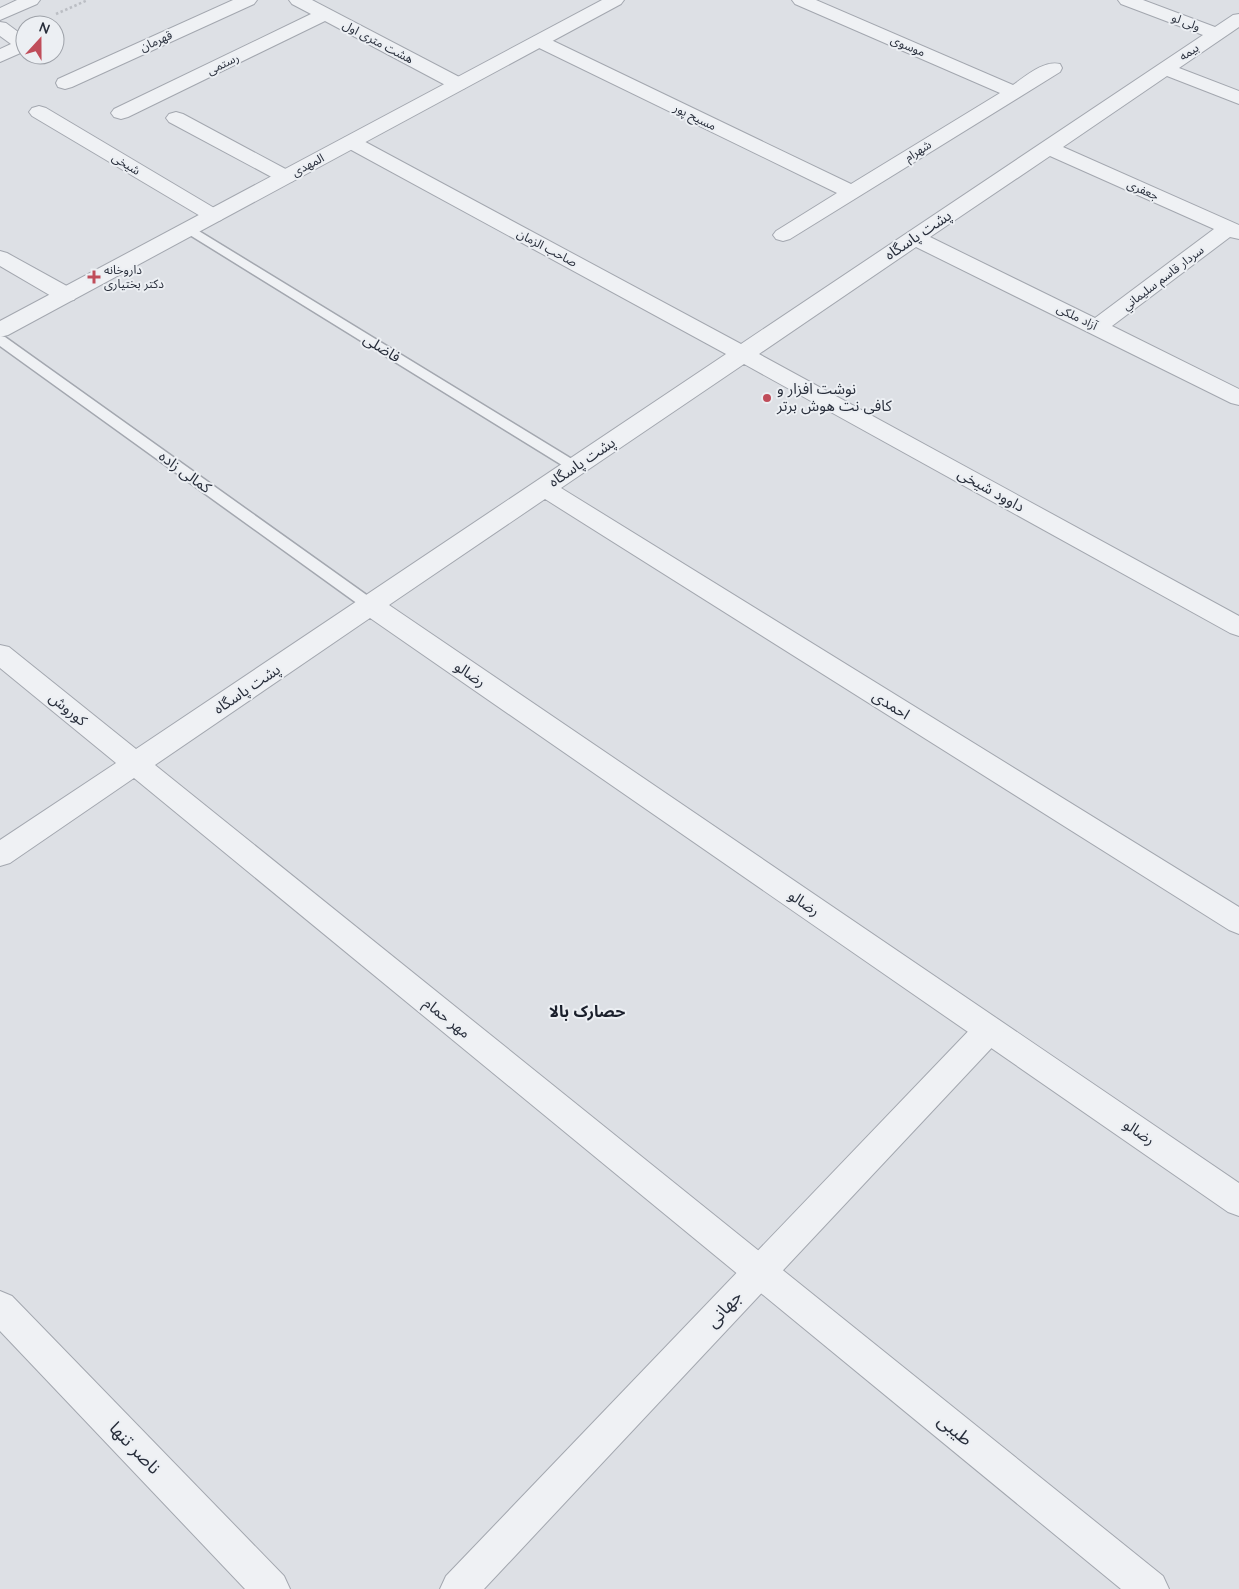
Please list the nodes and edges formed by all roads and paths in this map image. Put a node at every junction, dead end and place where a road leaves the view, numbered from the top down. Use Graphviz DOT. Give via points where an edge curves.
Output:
graph roads {
  1 [pos="31,0"];
  2 [pos="88,0"];
  3 [pos="248,0"];
  4 [pos="298,0"];
  5 [pos="615,0"];
  6 [pos="801,0"];
  7 [pos="1127,0"];
  8 [pos="55,14"];
  9 [pos="325,14"];
  10 [pos="0,15"];
  11 [pos="1239,19"];
  12 [pos="0,27"];
  13 [pos="1216,34"];
  14 [pos="15,38"];
  15 [pos="539,41"];
  16 [pos="15,49"];
  17 [pos="0,56"];
  18 [pos="1053,68"];
  19 [pos="1165,69"];
  20 [pos="64,83"];
  21 [pos="458,84"];
  22 [pos="1014,92"];
  23 [pos="1239,98"];
  24 [pos="39,112"];
  25 [pos="121,113"];
  26 [pos="176,118"];
  27 [pos="351,142"];
  28 [pos="1048,148"];
  29 [pos="286,177"];
  30 [pos="851,192"];
  31 [pos="214,216"];
  32 [pos="189,229"];
  33 [pos="1234,230"];
  34 [pos="783,235"];
  35 [pos="914,238"];
  36 [pos="0,257"];
  37 [pos="66,295"];
  38 [pos="1097,327"];
  39 [pos="0,330"];
  40 [pos="0,340"];
  41 [pos="742,354"];
  42 [pos="1239,398"];
  43 [pos="575,467"];
  44 [pos="544,488"];
  45 [pos="370,605"];
  46 [pos="1239,627"];
  47 [pos="0,654"];
  48 [pos="135,764"];
  49 [pos="0,855"];
  50 [pos="1239,922"];
  51 [pos="989,1030"];
  52 [pos="1239,1201"];
  53 [pos="759,1271"];
  54 [pos="0,1308"];
  55 [pos="271,1589"];
  56 [pos="459,1589"];
  57 [pos="1150,1589"];
  1 -- 10 [label="street"];
  2 -- 8 [label="path"];
  3 -- 20 [label="street, قهرمان"];
  4 -- 9 [label="street, هشت متری اول"];
  5 -- 15 [label="street, المهدی"];
  6 -- 22 [label="street, موسوی"];
  7 -- 13 [label="street, ولی لو"];
  9 -- 21 [label="street, هشت متری اول"];
  9 -- 25 [label="street, رستمی"];
  11 -- 13 [label="street, بیمه"];
  12 -- 14 [label="street"];
  13 -- 19 [label="street, بیمه"];
  15 -- 21 [label="street, المهدی"];
  15 -- 30 [label="street, مسیح پور"];
  16 -- 17 [label="street"];
  18 -- 22 [label="street, شهرام"];
  19 -- 23 [label="street"];
  19 -- 28 [label="street, پشت پاسگاه"];
  21 -- 27 [label="street, المهدی"];
  22 -- 30 [label="street, شهرام"];
  24 -- 31 [label="street, شیخی"];
  26 -- 29 [label="street"];
  27 -- 29 [label="street, المهدی"];
  27 -- 41 [label="street, صاحب الزمان"];
  28 -- 33 [label="street, جعفری"];
  28 -- 35 [label="street, پشت پاسگاه"];
  29 -- 31 [label="street, المهدی"];
  30 -- 34 [label="street, شهرام"];
  31 -- 32 [label="street, المهدی"];
  32 -- 37 [label="street, المهدی"];
  32 -- 43 [label="lane, فاضلی"];
  33 -- 38 [label="street, سردار قاسم سليماني"];
  35 -- 38 [label="street, آزاد ملکی"];
  35 -- 41 [label="street, پشت پاسگاه"];
  36 -- 37 [label="street"];
  37 -- 39 [label="street, المهدی"];
  38 -- 42 [label="street, آزاد ملکی"];
  40 -- 45 [label="lane, کمالی زاده"];
  41 -- 43 [label="street, پشت پاسگاه"];
  41 -- 46 [label="street, داوود شیخی"];
  43 -- 44 [label="street, پشت پاسگاه"];
  44 -- 45 [label="street, پشت پاسگاه"];
  44 -- 50 [label="street, احمدی"];
  45 -- 48 [label="street, پشت پاسگاه"];
  45 -- 51 [label="street, رضالو"];
  47 -- 48 [label="street, کوروش"];
  48 -- 49 [label="street, پشت پاسگاه"];
  48 -- 53 [label="street, مهر حمام"];
  51 -- 52 [label="street, رضالو"];
  51 -- 53 [label="street, جهانی"];
  53 -- 56 [label="street, جهانی"];
  53 -- 57 [label="street, طیبی"];
  54 -- 55 [label="street, ناصر تنها"];
}
